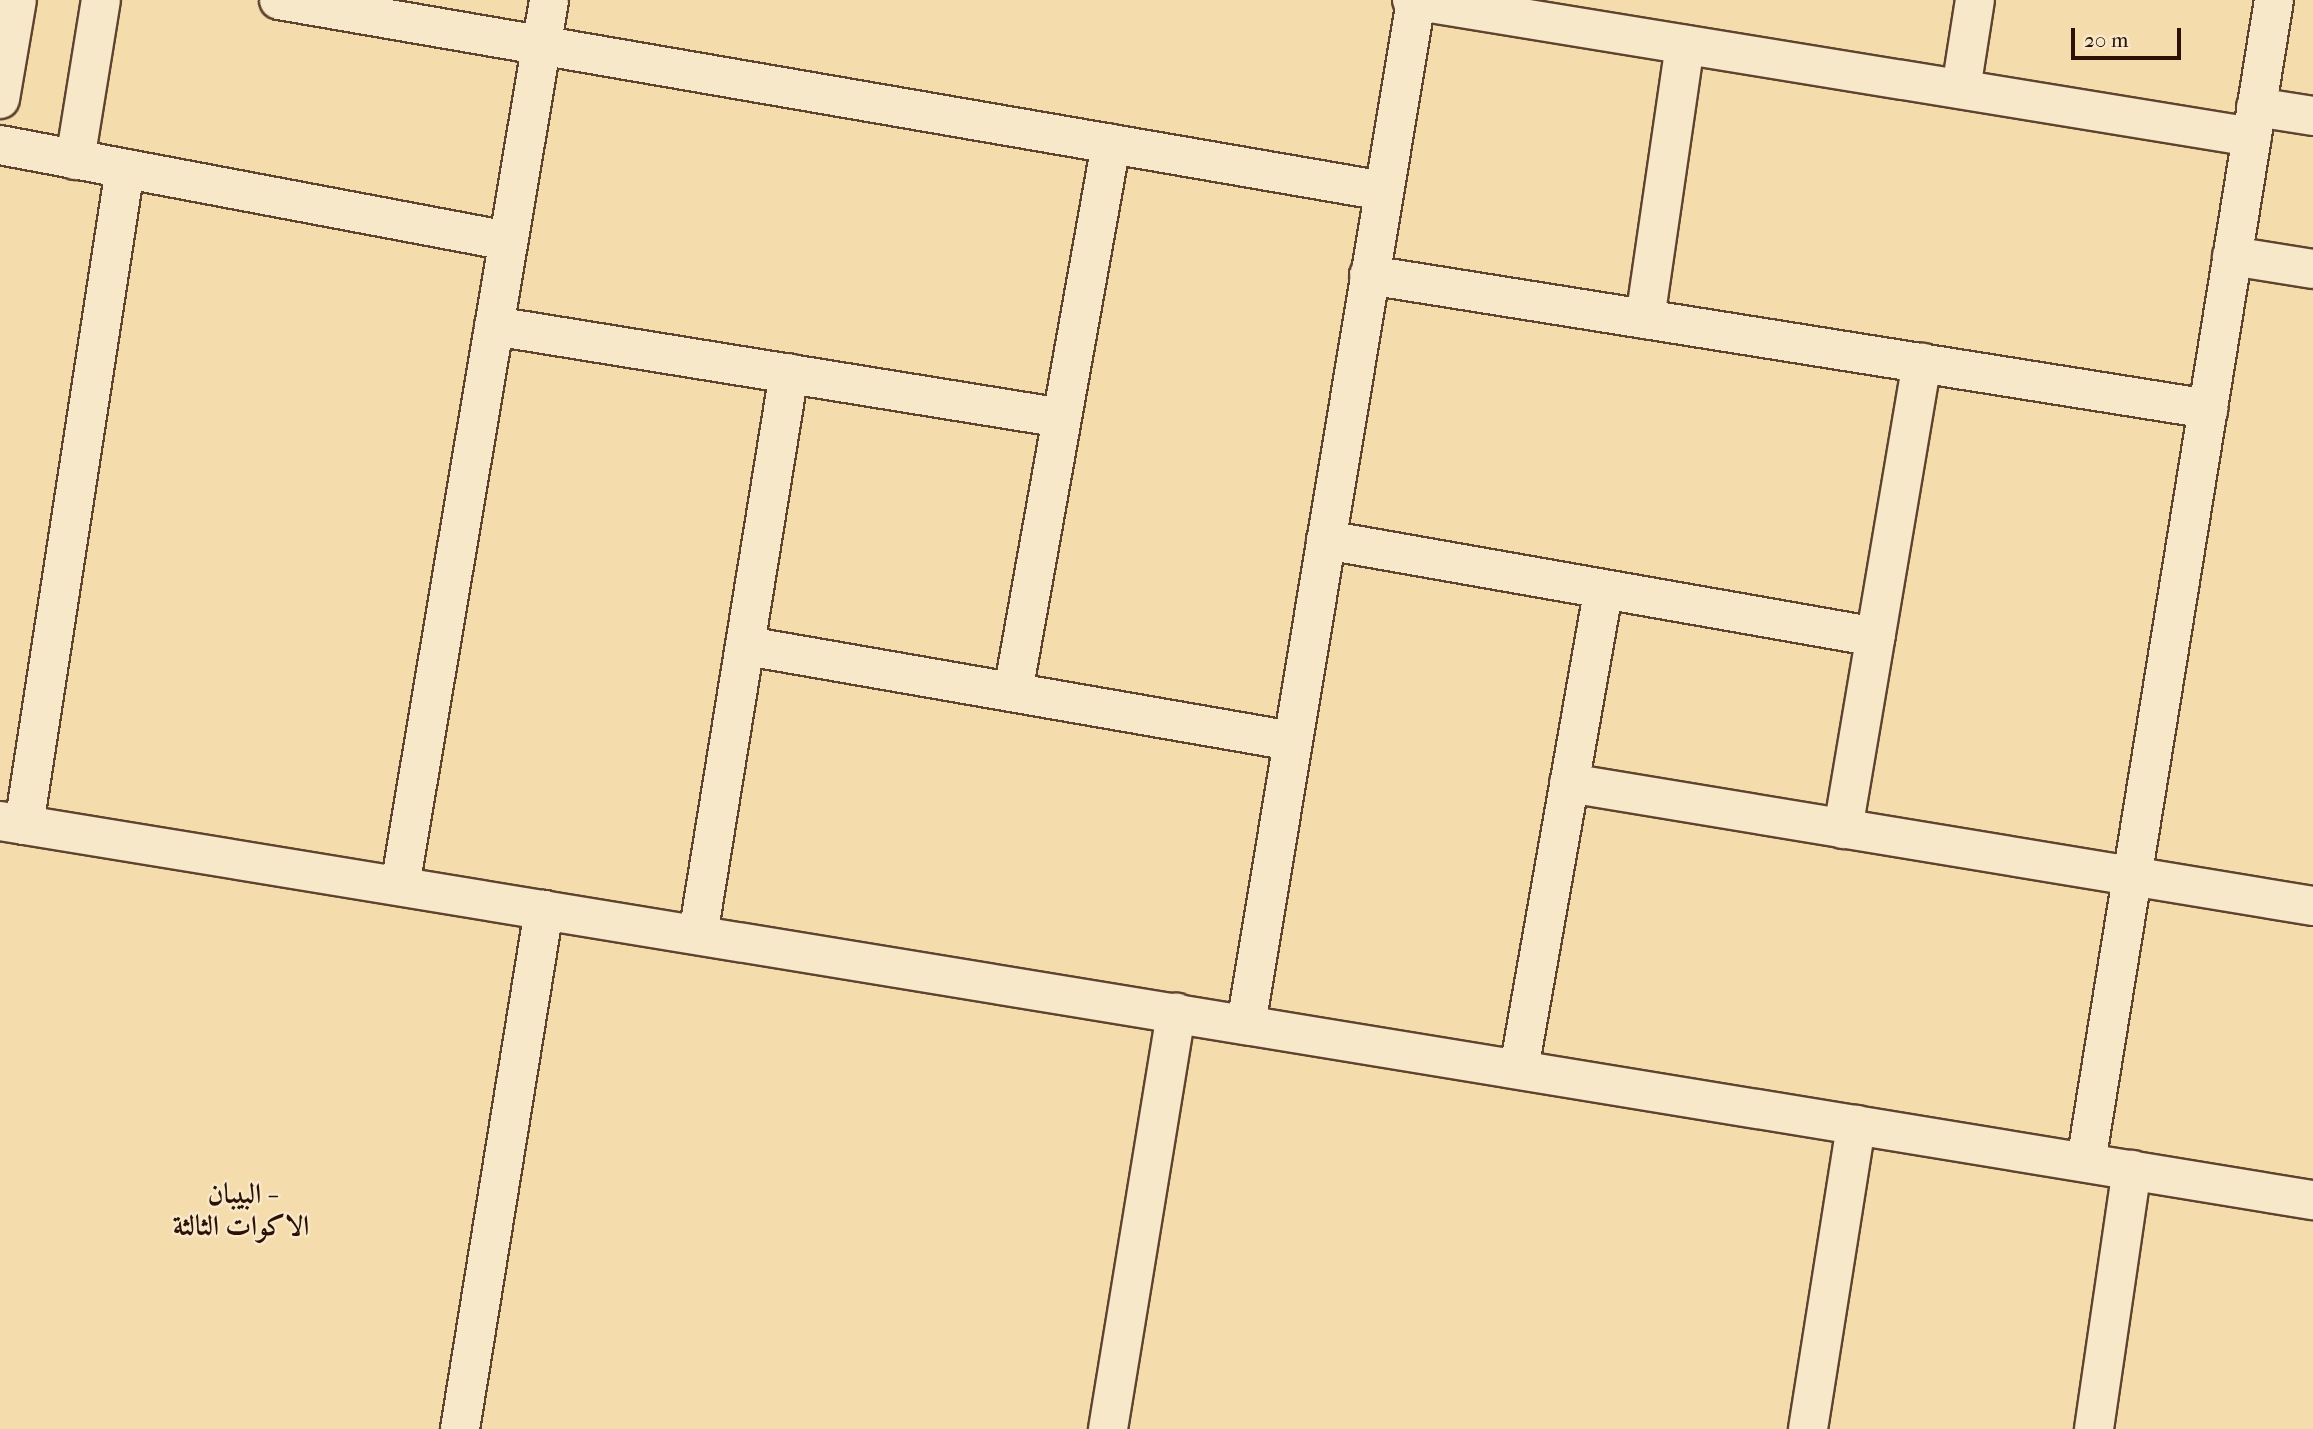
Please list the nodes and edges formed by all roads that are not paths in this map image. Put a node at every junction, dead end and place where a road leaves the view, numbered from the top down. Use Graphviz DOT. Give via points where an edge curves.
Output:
graph roads {
  1 [pos="17,0"];
  2 [pos="100,0"];
  3 [pos="279,0"];
  4 [pos="548,0"];
  5 [pos="1414,0"];
  6 [pos="1975,0"];
  7 [pos="2273,0"];
  8 [pos="541,45"];
  9 [pos="1685,45"];
  10 [pos="1961,89"];
  11 [pos="0,99"];
  12 [pos="2313,116"];
  13 [pos="2254,122"];
  14 [pos="1111,144"];
  15 [pos="0,145"];
  16 [pos="75,160"];
  17 [pos="125,169"];
  18 [pos="1384,191"];
  19 [pos="508,241"];
  20 [pos="2232,256"];
  21 [pos="2313,269"];
  22 [pos="1369,275"];
  23 [pos="1645,319"];
  24 [pos="494,326"];
  25 [pos="1922,363"];
  26 [pos="789,373"];
  27 [pos="2208,409"];
  28 [pos="1062,418"];
  29 [pos="1326,540"];
  30 [pos="1604,589"];
  31 [pos="1876,637"];
  32 [pos="747,646"];
  33 [pos="1013,692"];
  34 [pos="1293,741"];
  35 [pos="1569,783"];
  36 [pos="12,823"];
  37 [pos="1843,829"];
  38 [pos="2132,877"];
  39 [pos="400,886"];
  40 [pos="2313,906"];
  41 [pos="544,910"];
  42 [pos="698,935"];
  43 [pos="1176,1013"];
  44 [pos="1246,1025"];
  45 [pos="1519,1069"];
  46 [pos="1856,1125"];
  47 [pos="2086,1162"];
  48 [pos="2132,1170"];
  49 [pos="2313,1200"];
  50 [pos="460,1429"];
  51 [pos="1108,1429"];
  52 [pos="1808,1429"];
  53 [pos="2094,1429"];
  1 -- 11 [label="street"];
  2 -- 16 [label="street"];
  3 -- 8 [label="street"];
  4 -- 8 [label="street"];
  5 -- 9 [label="street"];
  5 -- 18 [label="street"];
  6 -- 10 [label="street"];
  7 -- 13 [label="street"];
  8 -- 14 [label="street"];
  8 -- 19 [label="street"];
  9 -- 10 [label="street"];
  9 -- 23 [label="street"];
  10 -- 13 [label="street"];
  12 -- 13 [label="street"];
  13 -- 20 [label="street"];
  14 -- 18 [label="street"];
  14 -- 28 [label="street"];
  15 -- 16 [label="street"];
  16 -- 17 [label="street"];
  17 -- 19 [label="street"];
  17 -- 36 [label="street"];
  18 -- 22 [label="street"];
  19 -- 24 [label="street"];
  20 -- 21 [label="street"];
  20 -- 27 [label="street"];
  22 -- 23 [label="street"];
  22 -- 29 [label="street"];
  23 -- 25 [label="street"];
  24 -- 26 [label="street"];
  24 -- 39 [label="street"];
  25 -- 27 [label="street"];
  25 -- 31 [label="street"];
  26 -- 28 [label="street"];
  26 -- 32 [label="street"];
  27 -- 38 [label="street"];
  28 -- 33 [label="street"];
  29 -- 30 [label="street"];
  29 -- 34 [label="street"];
  30 -- 31 [label="street"];
  30 -- 35 [label="street"];
  31 -- 37 [label="street"];
  32 -- 33 [label="street"];
  32 -- 42 [label="street"];
  33 -- 34 [label="street"];
  34 -- 44 [label="street"];
  35 -- 37 [label="street"];
  35 -- 45 [label="street"];
  36 -- 39 [label="street"];
  37 -- 38 [label="street"];
  38 -- 40 [label="street"];
  38 -- 47 [label="street"];
  39 -- 41 [label="street"];
  41 -- 42 [label="street"];
  41 -- 50 [label="street"];
  42 -- 43 [label="street"];
  43 -- 44 [label="street"];
  43 -- 51 [label="street"];
  44 -- 45 [label="street"];
  45 -- 46 [label="street"];
  46 -- 47 [label="street"];
  46 -- 52 [label="street"];
  47 -- 48 [label="street"];
  48 -- 49 [label="street"];
  48 -- 53 [label="street"];
}
